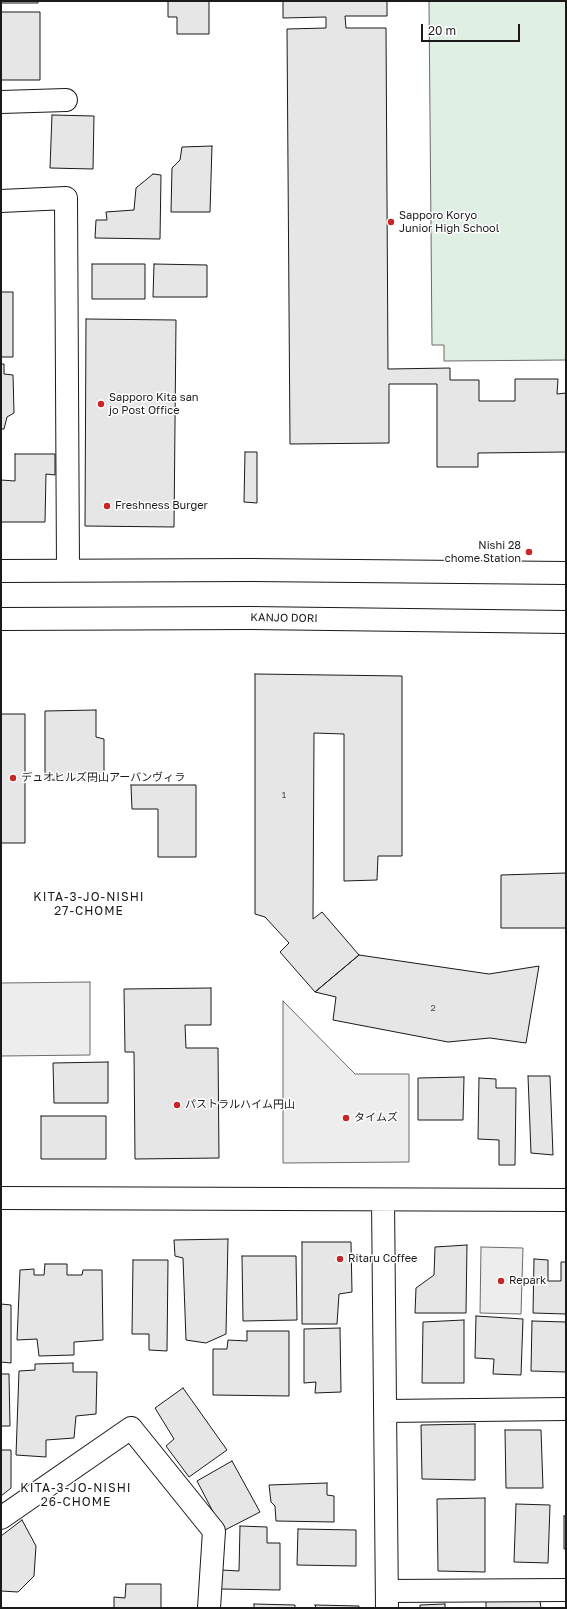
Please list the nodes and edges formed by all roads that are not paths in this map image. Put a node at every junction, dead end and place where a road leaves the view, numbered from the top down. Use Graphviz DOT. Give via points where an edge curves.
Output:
graph roads {
  1 [pos="66,100"];
  2 [pos="1,102"];
  3 [pos="1,201"];
  4 [pos="68,570"];
  5 [pos="1,571"];
  6 [pos="566,573"];
  7 [pos="1,619"];
  8 [pos="566,622"];
  9 [pos="1,1198"];
  10 [pos="383,1200"];
  11 [pos="566,1200"];
  12 [pos="566,1409"];
  13 [pos="385,1411"];
  14 [pos="1,1518"];
  15 [pos="566,1590"];
  16 [pos="387,1599"];
  17 [pos="209,1608"];
  1 -- 2 [label="street"];
  3 -- 4 [label="street" via="66,198"];
  4 -- 5 [label="street"];
  4 -- 6 [label="street"];
  7 -- 8 [label="street, KANJO DORI" via="250,618"];
  9 -- 10 [label="street"];
  10 -- 11 [label="street"];
  10 -- 13 [label="street"];
  12 -- 13 [label="street"];
  13 -- 16 [label="street"];
  14 -- 17 [label="street" via="131,1428 214,1531"];
  15 -- 16 [label="street"];
}
